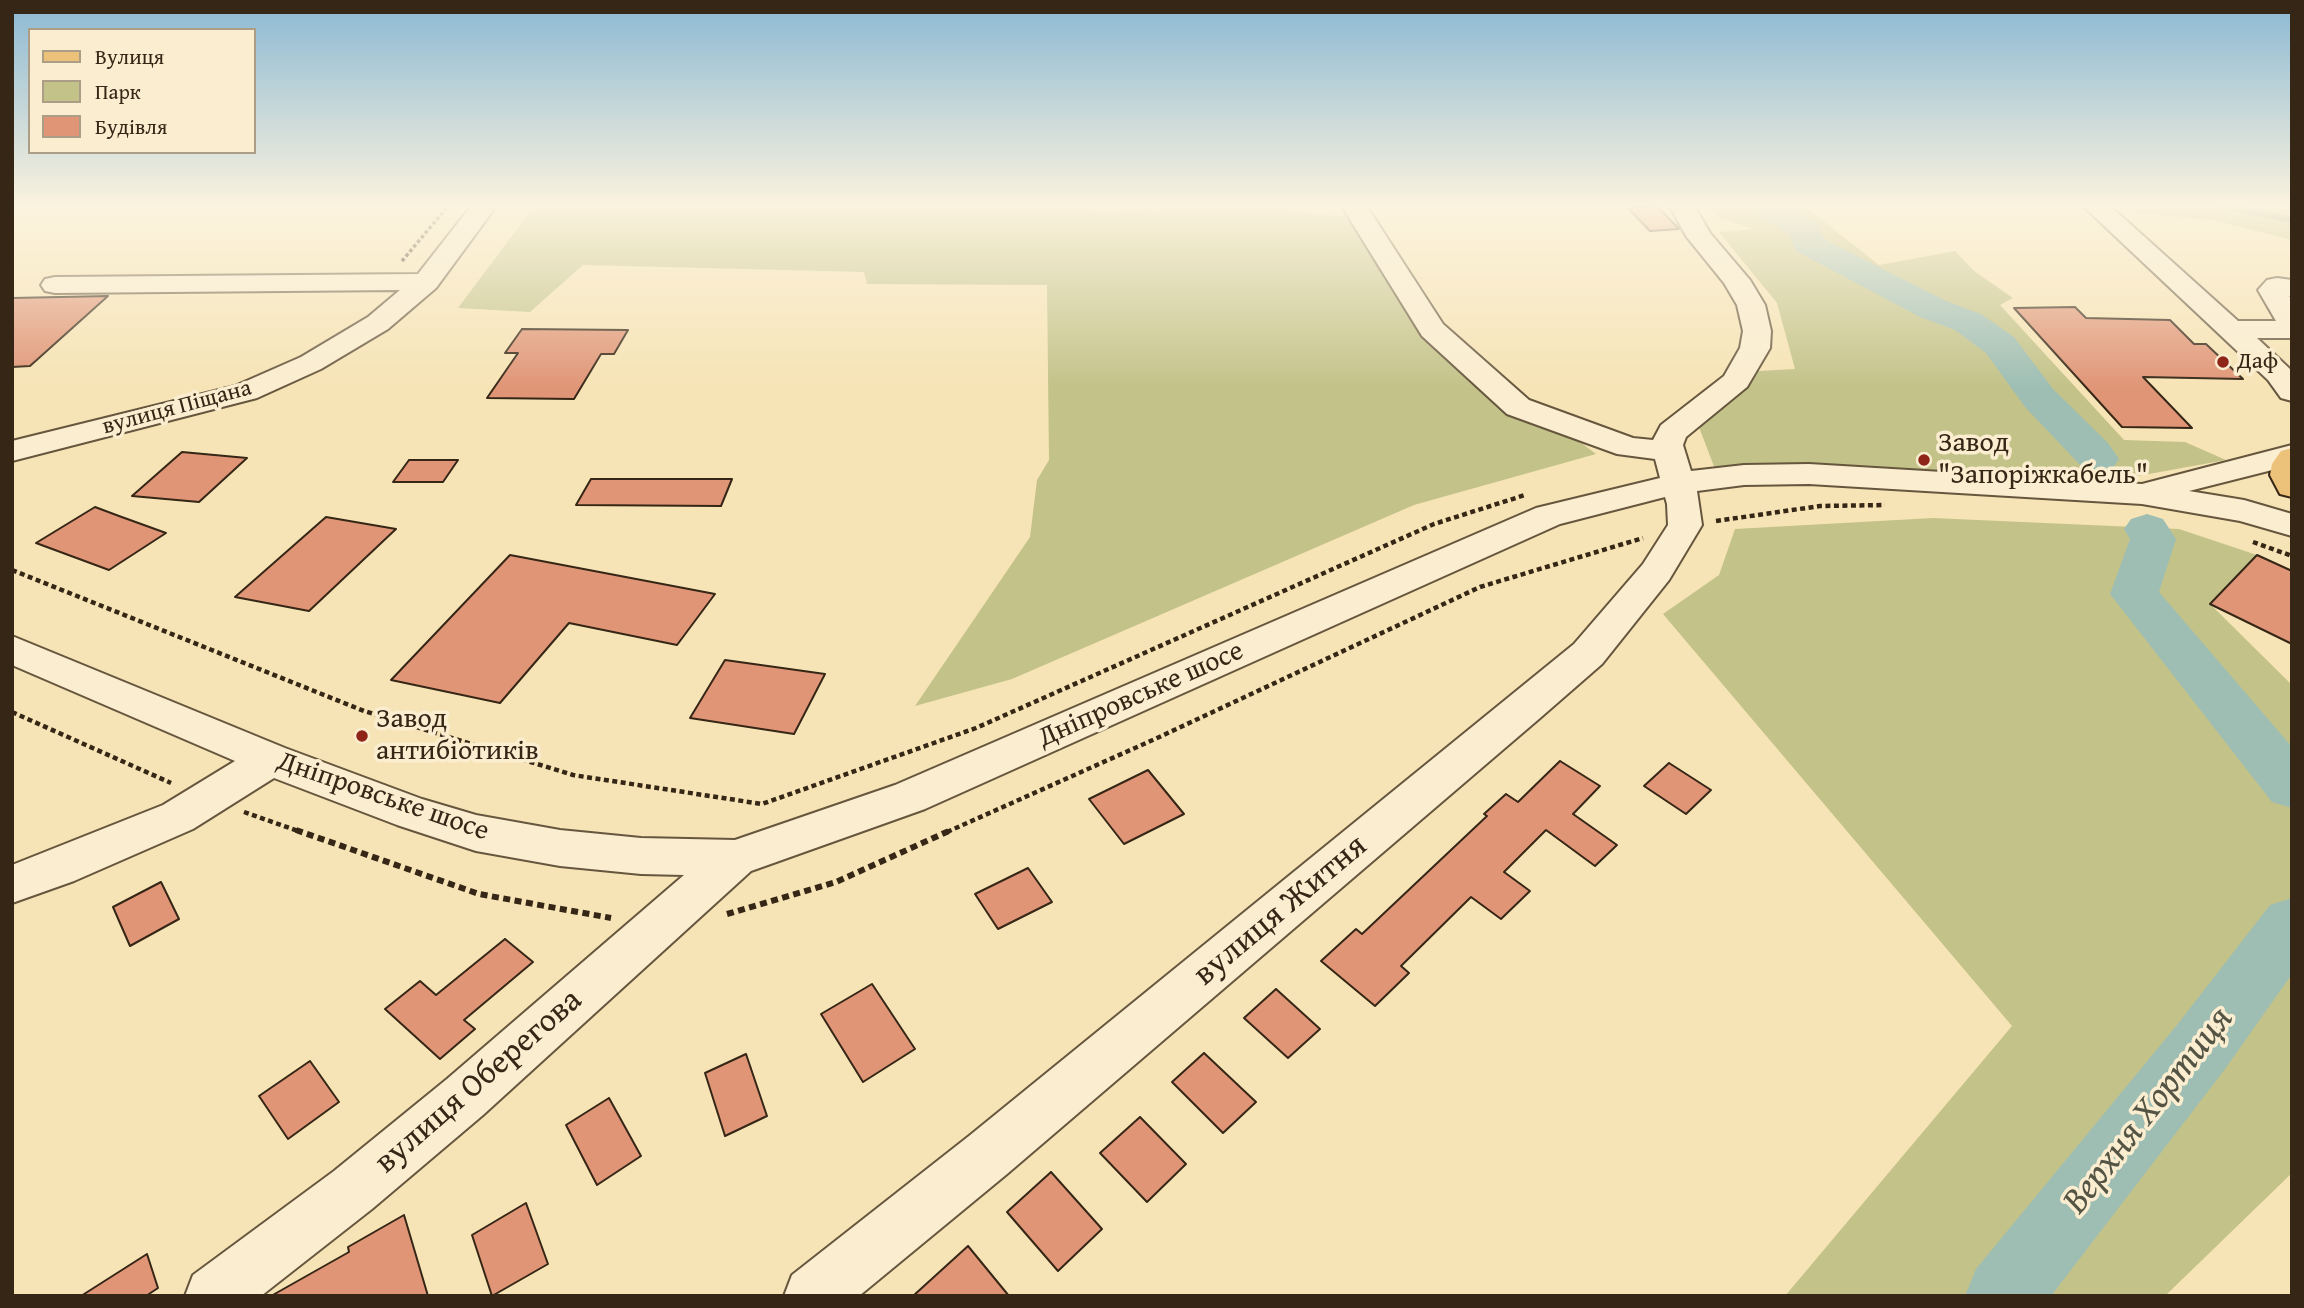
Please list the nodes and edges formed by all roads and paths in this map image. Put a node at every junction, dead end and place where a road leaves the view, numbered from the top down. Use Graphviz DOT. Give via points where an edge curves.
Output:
graph roads {
  1 [pos="397,266"];
  2 [pos="438,266"];
  3 [pos="1393,266"];
  4 [pos="1724,266"];
  5 [pos="2160,266"];
  6 [pos="383,282"];
  7 [pos="426,282"];
  8 [pos="55,285"];
  9 [pos="2292,288"];
  10 [pos="2292,323"];
  11 [pos="2292,329"];
  12 [pos="2229,330"];
  13 [pos="2292,392"];
  14 [pos="12,451"];
  15 [pos="2292,457"];
  16 [pos="1674,467"];
  17 [pos="2292,487"];
  18 [pos="1534,493"];
  19 [pos="2142,494"];
  20 [pos="2292,525"];
  21 [pos="12,570"];
  22 [pos="12,649"];
  23 [pos="270,759"];
  24 [pos="735,858"];
  25 [pos="12,884"];
  26 [pos="214,1296"];
  27 [pos="813,1296"];
  1 -- 6 [label="path"];
  2 -- 7 [label="street, вулиця Піщана"];
  3 -- 16 [label="street" via="1432,330 1518,407"];
  4 -- 16 [label="street" via="1751,305 1757,331 1755,348 1735,381 1672,432 1667,445"];
  5 -- 12 [label="street"];
  6 -- 7 [label="street"];
  6 -- 8 [label="street"];
  7 -- 14 [label="street, вулиця Піщана" via="378,323 311,363 246,392"];
  9 -- 10 [label="street" via="2272,289"];
  11 -- 12 [label="street"];
  12 -- 13 [label="street" via="2279,374"];
  15 -- 17 [label="main road" via="2287,475"];
  15 -- 19 [label="street"];
  16 -- 19 [label="street, Дніпровське шосе" via="1744,475 1809,474"];
  16 -- 24 [label="street, Дніпровське шосе" via="1548,516 910,797"];
  16 -- 27 [label="street, вулиця Житня" via="1685,525 1680,537 1588,654"];
  18 -- 21 [label="path" via="1434,524 976,728 762,804 573,775 364,710"];
  19 -- 20 [label="street, Дніпровське шосе" via="2244,511"];
  22 -- 23 [label="street, Дніпровське шосе"];
  23 -- 24 [label="street, Дніпровське шосе" via="476,833 574,850"];
  23 -- 25 [label="street" via="178,817"];
  24 -- 26 [label="street, вулиця Оберегова" via="465,1097"];
}
